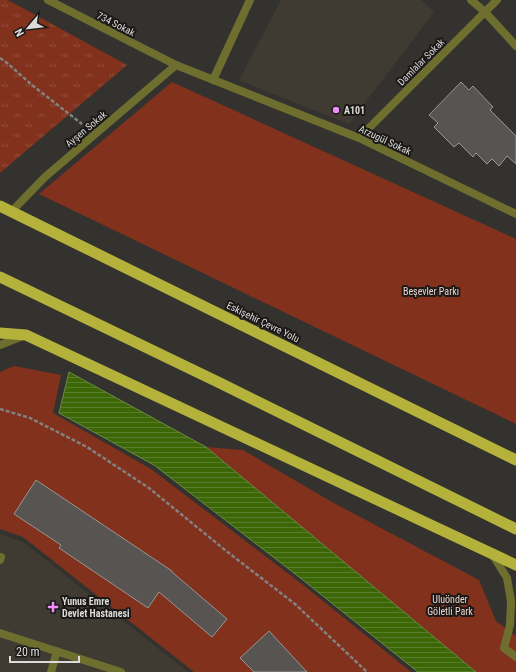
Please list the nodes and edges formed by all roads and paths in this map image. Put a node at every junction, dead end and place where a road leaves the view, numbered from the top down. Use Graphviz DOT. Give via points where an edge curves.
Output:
graph roads {
  1 [pos="48,0"];
  2 [pos="250,0"];
  3 [pos="471,0"];
  4 [pos="497,0"];
  5 [pos="485,12"];
  6 [pos="516,46"];
  7 [pos="0,58"];
  8 [pos="176,65"];
  9 [pos="213,80"];
  10 [pos="96,134"];
  11 [pos="359,138"];
  12 [pos="0,206"];
  13 [pos="12,211"];
  14 [pos="516,214"];
  15 [pos="0,277"];
  16 [pos="0,333"];
  17 [pos="26,335"];
  18 [pos="0,345"];
  19 [pos="0,409"];
  20 [pos="516,460"];
  21 [pos="516,529"];
  22 [pos="492,554"];
  23 [pos="516,565"];
  24 [pos="0,633"];
  25 [pos="57,651"];
  26 [pos="516,657"];
  27 [pos="51,672"];
  28 [pos="121,672"];
  29 [pos="368,672"];
  1 -- 8 [label="street, 734 Sokak"];
  2 -- 9 [label="street"];
  3 -- 5 [label="street"];
  4 -- 5 [label="street, Damlalar Sokak"];
  5 -- 6 [label="street"];
  5 -- 11 [label="street, Damlalar Sokak"];
  7 -- 10 [label="path"];
  8 -- 9 [label="street, Arzugül Sokak"];
  8 -- 10 [label="street, Ayşen Sokak"];
  9 -- 11 [label="street, Arzugül Sokak"];
  10 -- 13 [label="street, Ayşen Sokak" via="45,177"];
  11 -- 14 [label="street, Arzugül Sokak"];
  12 -- 13 [label="highway, Eskişehir Çevre Yolu"];
  13 -- 20 [label="highway, Eskişehir Çevre Yolu"];
  15 -- 21 [label="highway"];
  16 -- 17 [label="highway"];
  17 -- 18 [label="street"];
  17 -- 22 [label="highway"];
  19 -- 29 [label="path" via="30,418 88,447 149,488 295,604"];
  22 -- 23 [label="highway"];
  22 -- 26 [label="street" via="507,578 511,601 510,625 504,648"];
  24 -- 25 [label="street"];
  25 -- 27 [label="street"];
  25 -- 28 [label="street"];
}
